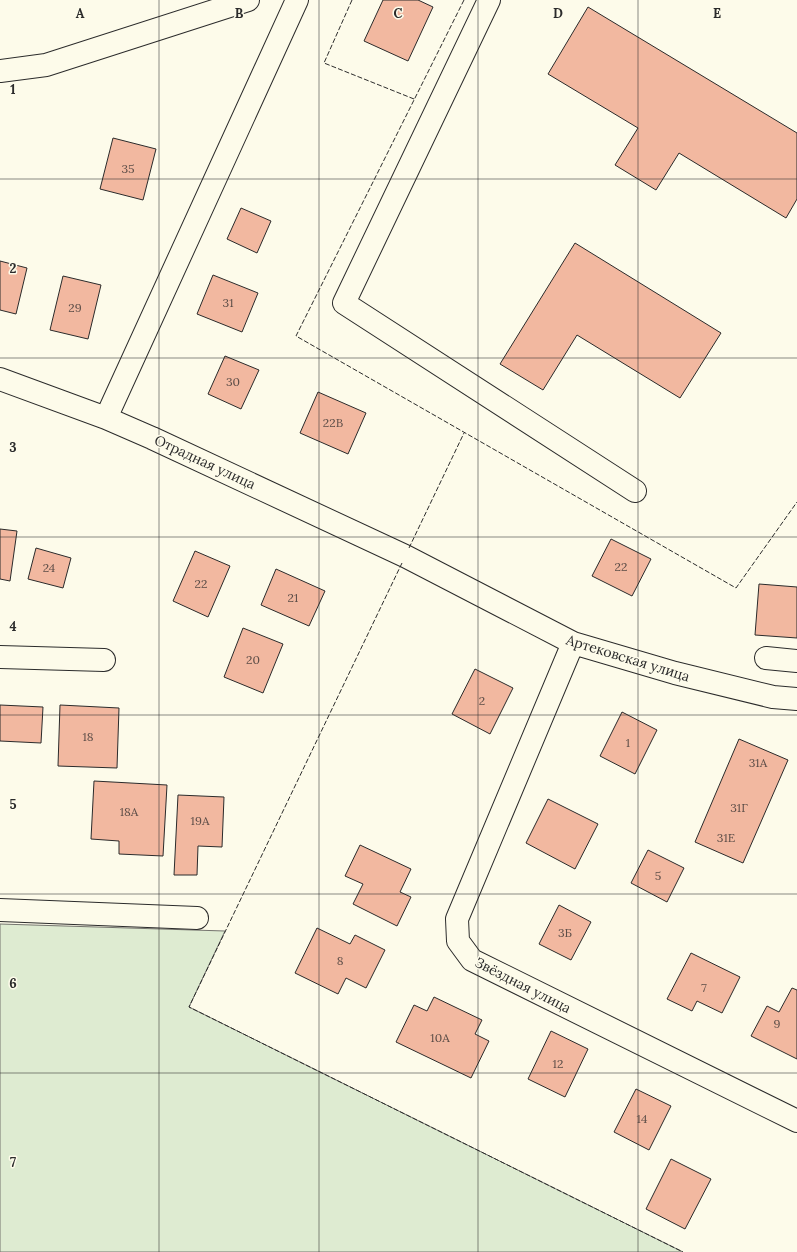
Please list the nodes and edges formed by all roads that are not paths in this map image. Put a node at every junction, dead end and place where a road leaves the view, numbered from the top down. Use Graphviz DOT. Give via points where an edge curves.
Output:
graph roads {
  1 [pos="248,0"];
  2 [pos="297,0"];
  3 [pos="489,0"];
  4 [pos="0,71"];
  5 [pos="0,379"];
  6 [pos="106,418"];
  7 [pos="635,491"];
  8 [pos="405,556"];
  9 [pos="573,643"];
  10 [pos="0,657"];
  11 [pos="766,658"];
  12 [pos="104,660"];
  13 [pos="797,661"];
  14 [pos="797,698"];
  15 [pos="0,910"];
  16 [pos="197,918"];
  17 [pos="797,1121"];
  1 -- 4 [label="street" via="46,66"];
  2 -- 6 [label="street"];
  3 -- 7 [label="street" via="344,303"];
  5 -- 6 [label="street, Отрадная улица"];
  6 -- 8 [label="street, Отрадная улица"];
  8 -- 9 [label="street, Артековская улица"];
  9 -- 14 [label="street, Артековская улица" via="675,674 773,696"];
  9 -- 17 [label="street, Звёздная улица" via="456,919 458,941 472,960"];
  10 -- 12 [label="street"];
  11 -- 13 [label="street"];
  15 -- 16 [label="street"];
}
